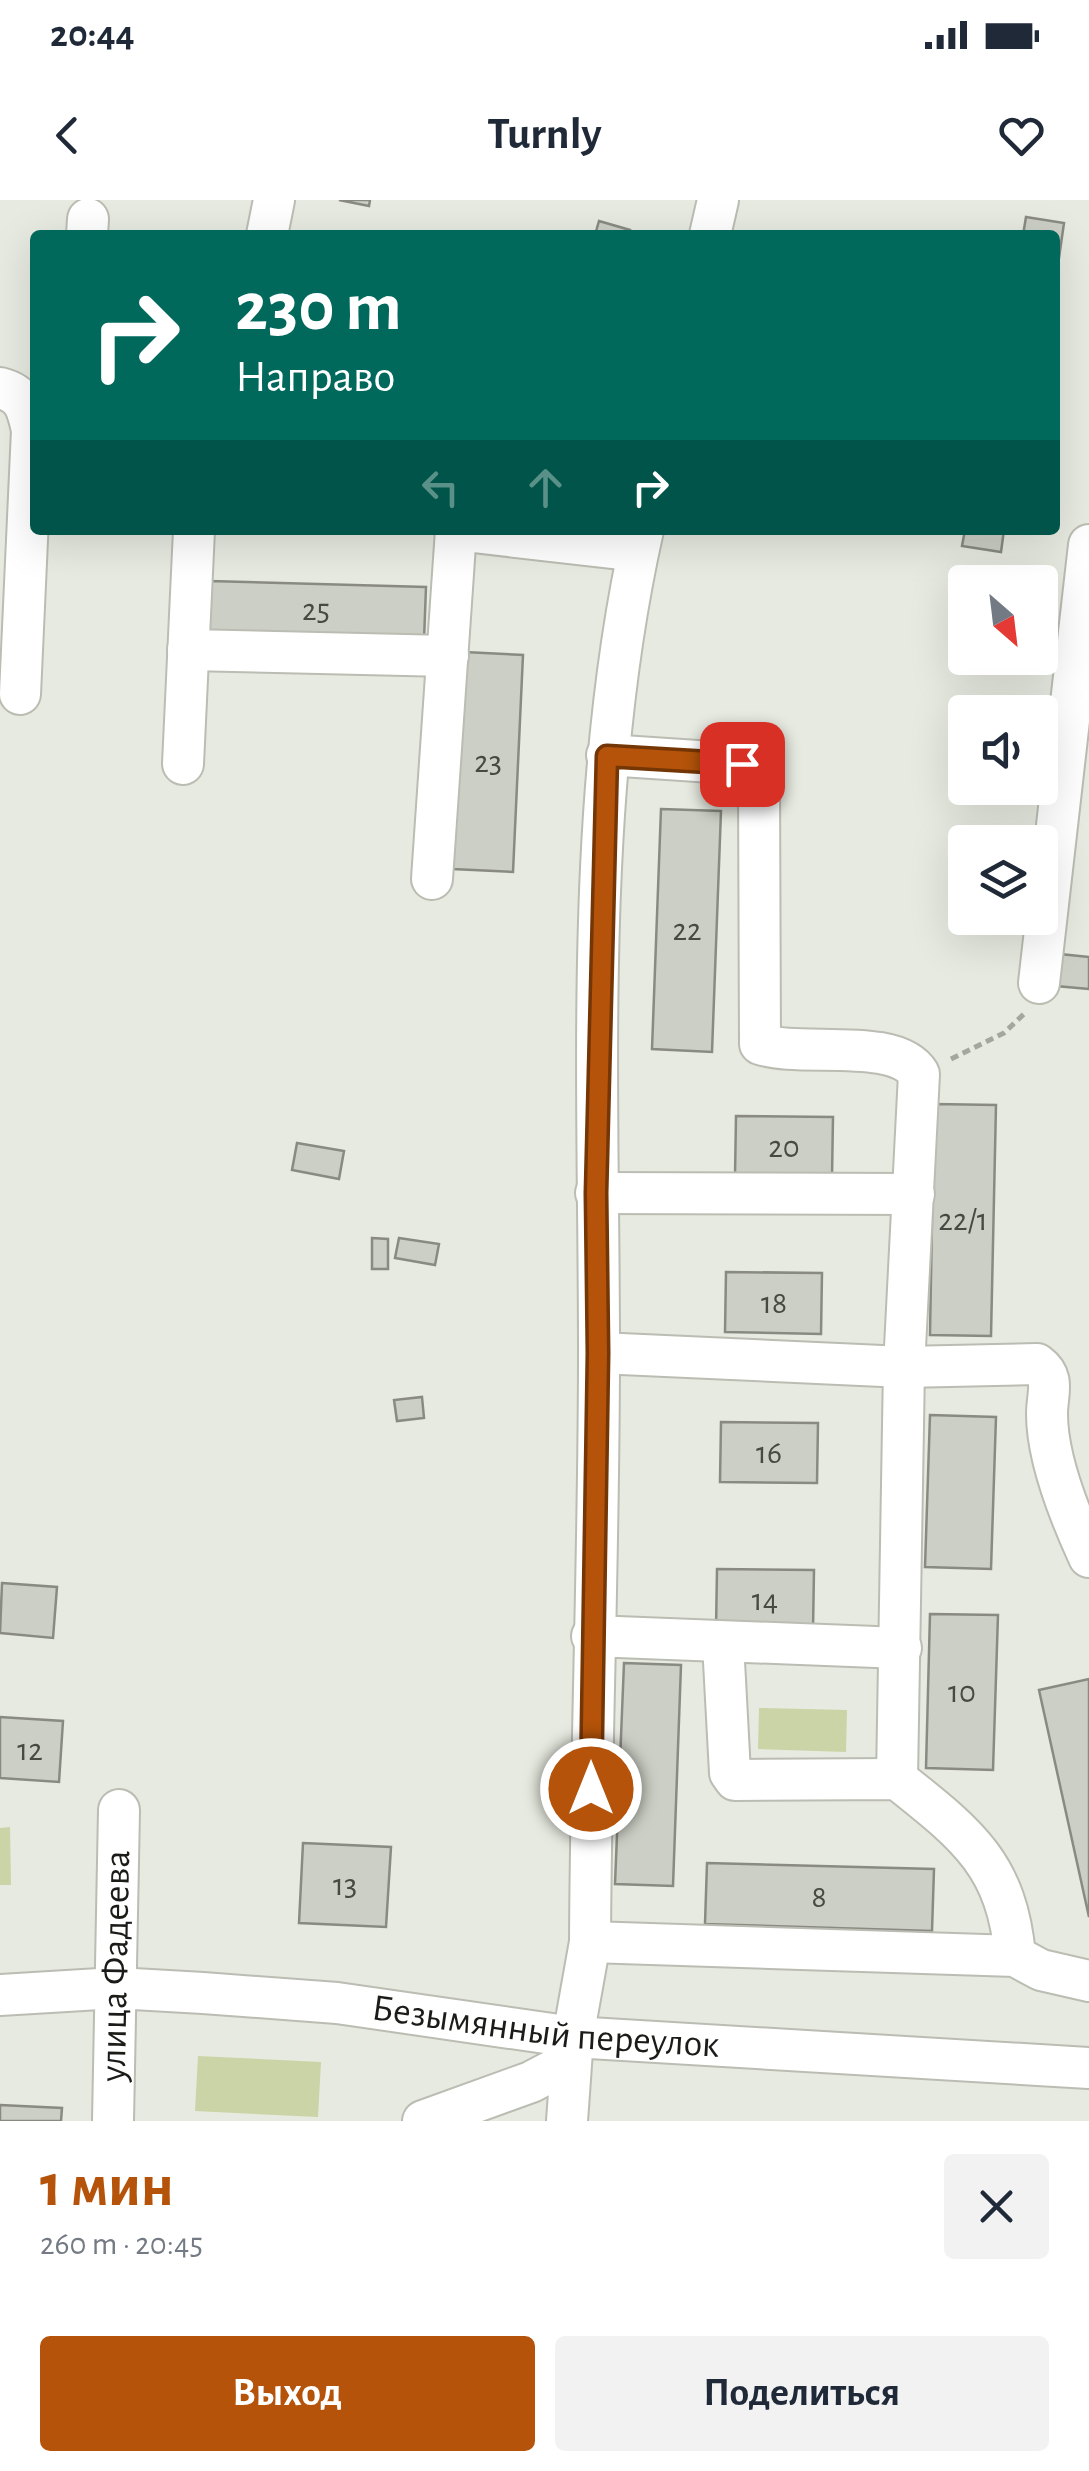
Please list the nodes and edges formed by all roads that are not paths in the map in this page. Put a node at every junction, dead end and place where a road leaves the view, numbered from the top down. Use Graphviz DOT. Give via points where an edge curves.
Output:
graph roads {
  1 [pos="274,200"];
  2 [pos="718,200"];
  3 [pos="268,230"];
  4 [pos="711,230"];
  5 [pos="0,388"];
  6 [pos="30,422"];
  7 [pos="30,526"];
  8 [pos="194,535"];
  9 [pos="456,535"];
  10 [pos="540,535"];
  11 [pos="640,541"];
  12 [pos="1089,546"];
  13 [pos="188,650"];
  14 [pos="448,656"];
  15 [pos="20,694"];
  16 [pos="607,756"];
  17 [pos="182,764"];
  18 [pos="432,879"];
  19 [pos="1039,983"];
  20 [pos="596,1193"];
  21 [pos="914,1194"];
  22 [pos="598,1353"];
  23 [pos="904,1367"];
  24 [pos="1089,1557"];
  25 [pos="592,1636"];
  26 [pos="723,1643"];
  27 [pos="902,1648"];
  28 [pos="897,1779"];
  29 [pos="119,1810"];
  30 [pos="590,1942"];
  31 [pos="1014,1956"];
  32 [pos="1089,1980"];
  33 [pos="116,1988"];
  34 [pos="0,1995"];
  35 [pos="572,2049"];
  36 [pos="1089,2068"];
  37 [pos="113,2121"];
  38 [pos="423,2121"];
  39 [pos="567,2121"];
  1 -- 3 [label="street"];
  2 -- 4 [label="street"];
  5 -- 6 [label="street" via="14,391"];
  7 -- 15 [label="street"];
  8 -- 13 [label="street"];
  9 -- 14 [label="street"];
  10 -- 11 [label="street"];
  11 -- 16 [label="street" via="618,650"];
  12 -- 19 [label="street"];
  13 -- 14 [label="street"];
  13 -- 17 [label="street"];
  14 -- 18 [label="street"];
  16 -- 20 [label="street"];
  16 -- 21 [label="street" via="742,764 759,781 760,1044 864,1051 912,1064 919,1074"];
  20 -- 21 [label="street"];
  20 -- 22 [label="street"];
  21 -- 23 [label="street"];
  22 -- 23 [label="street"];
  22 -- 25 [label="street"];
  23 -- 24 [label="street" via="1037,1364 1047,1372 1047,1416 1060,1474"];
  23 -- 27 [label="street"];
  25 -- 26 [label="street"];
  25 -- 30 [label="street"];
  26 -- 27 [label="street"];
  26 -- 28 [label="street" via="728,1759 735,1780"];
  27 -- 28 [label="street"];
  28 -- 31 [label="street" via="978,1851 1001,1882"];
  29 -- 33 [label="street, улица Фадеева"];
  30 -- 31 [label="street"];
  30 -- 35 [label="street"];
  31 -- 32 [label="street" via="1041,1970"];
  33 -- 34 [label="street, Безымянный переулок"];
  33 -- 35 [label="street, Безымянный переулок" via="337,2004"];
  33 -- 37 [label="street, улица Фадеева"];
  35 -- 36 [label="street, Безымянный переулок"];
  35 -- 38 [label="street" via="530,2082"];
  35 -- 39 [label="street"];
}
